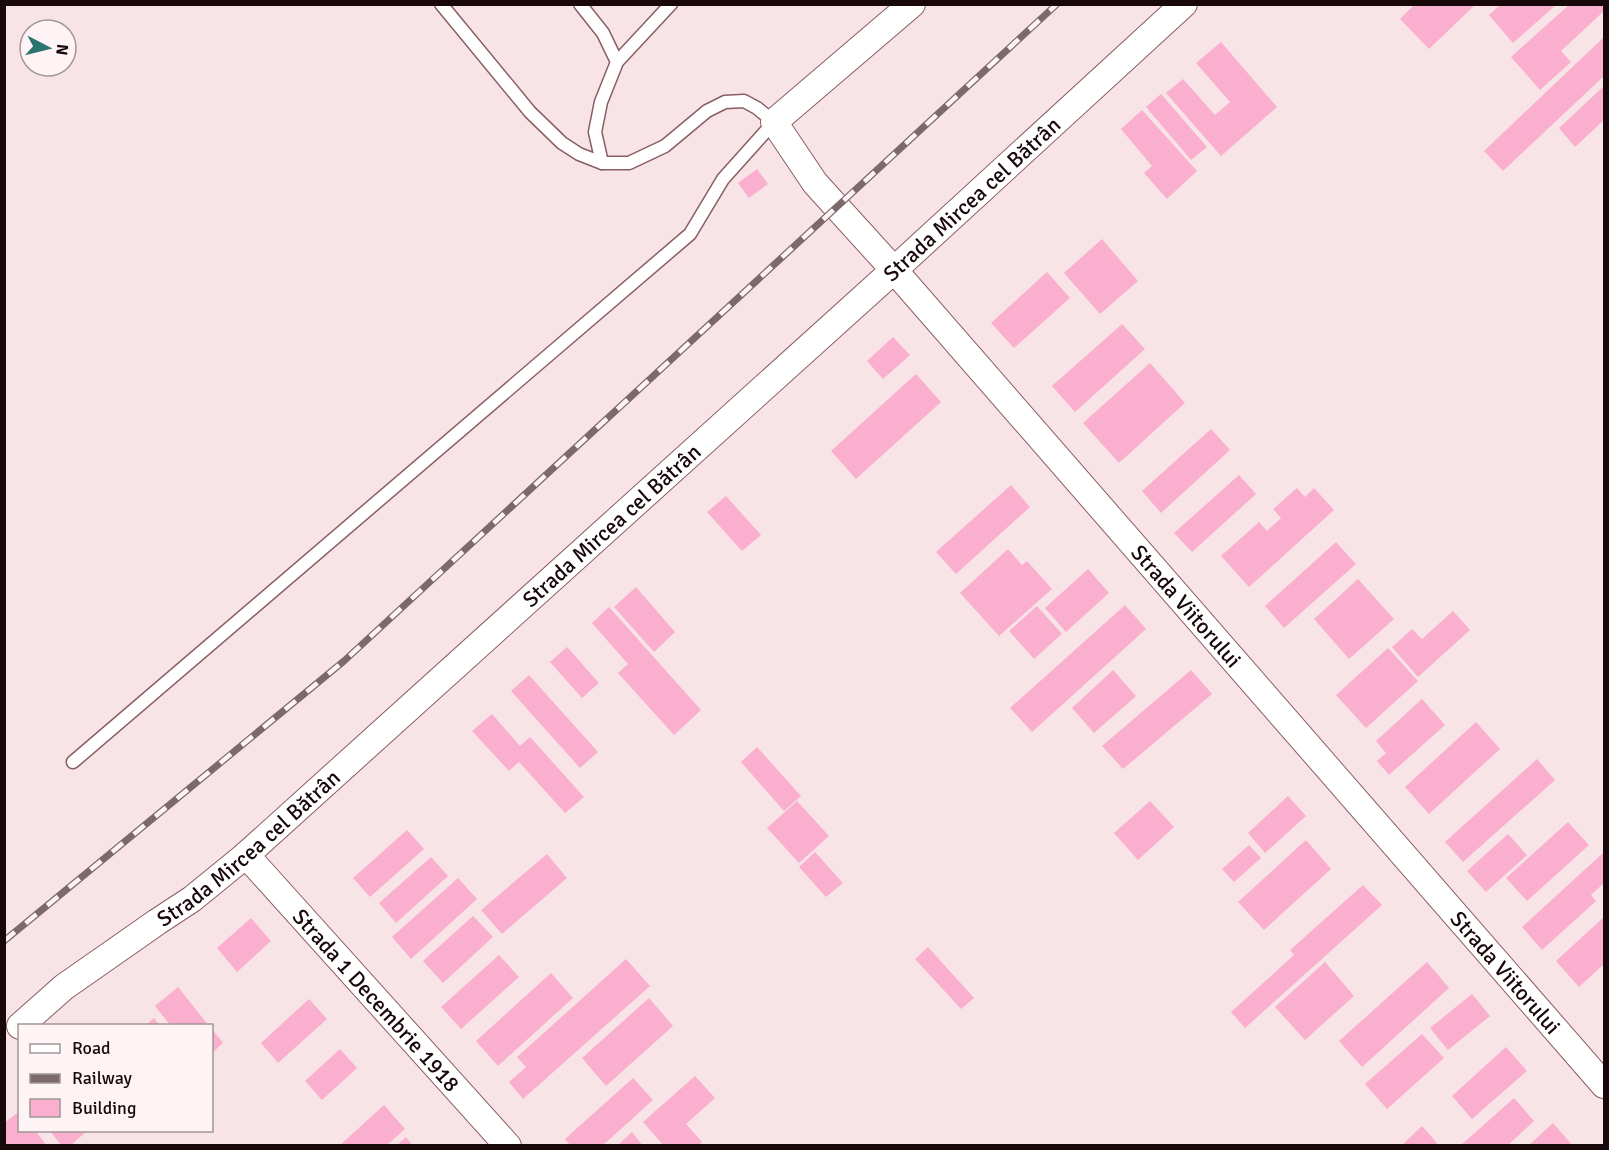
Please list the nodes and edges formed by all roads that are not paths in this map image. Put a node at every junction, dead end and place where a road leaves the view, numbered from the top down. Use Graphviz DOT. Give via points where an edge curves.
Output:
graph roads {
  1 [pos="441,4"];
  2 [pos="580,4"];
  3 [pos="671,4"];
  4 [pos="912,4"];
  5 [pos="1184,4"];
  6 [pos="617,62"];
  7 [pos="774,122"];
  8 [pos="602,164"];
  9 [pos="894,270"];
  10 [pos="73,762"];
  11 [pos="246,855"];
  12 [pos="22,1024"];
  13 [pos="18,1028"];
  14 [pos="4,1041"];
  15 [pos="1605,1085"];
  16 [pos="508,1146"];
  1 -- 8 [label="lane" via="530,112 562,143"];
  2 -- 6 [label="lane" via="603,33"];
  3 -- 6 [label="lane"];
  4 -- 7 [label="street"];
  5 -- 9 [label="street, Strada Mircea cel Bătrân"];
  6 -- 8 [label="lane" via="601,102 595,132"];
  7 -- 8 [label="lane" via="744,101 725,102 707,111 665,146 629,163"];
  7 -- 9 [label="street, Strada Viitorului" via="815,183"];
  7 -- 10 [label="lane" via="723,179 690,234"];
  9 -- 11 [label="street, Strada Mircea cel Bătrân"];
  9 -- 15 [label="street, Strada Viitorului"];
  11 -- 12 [label="street, Strada Mircea cel Bătrân" via="192,899 64,987"];
  11 -- 16 [label="street, Strada 1 Decembrie 1918"];
  13 -- 14 [label="street, Strada Mircea cel Bătrân"];
}
